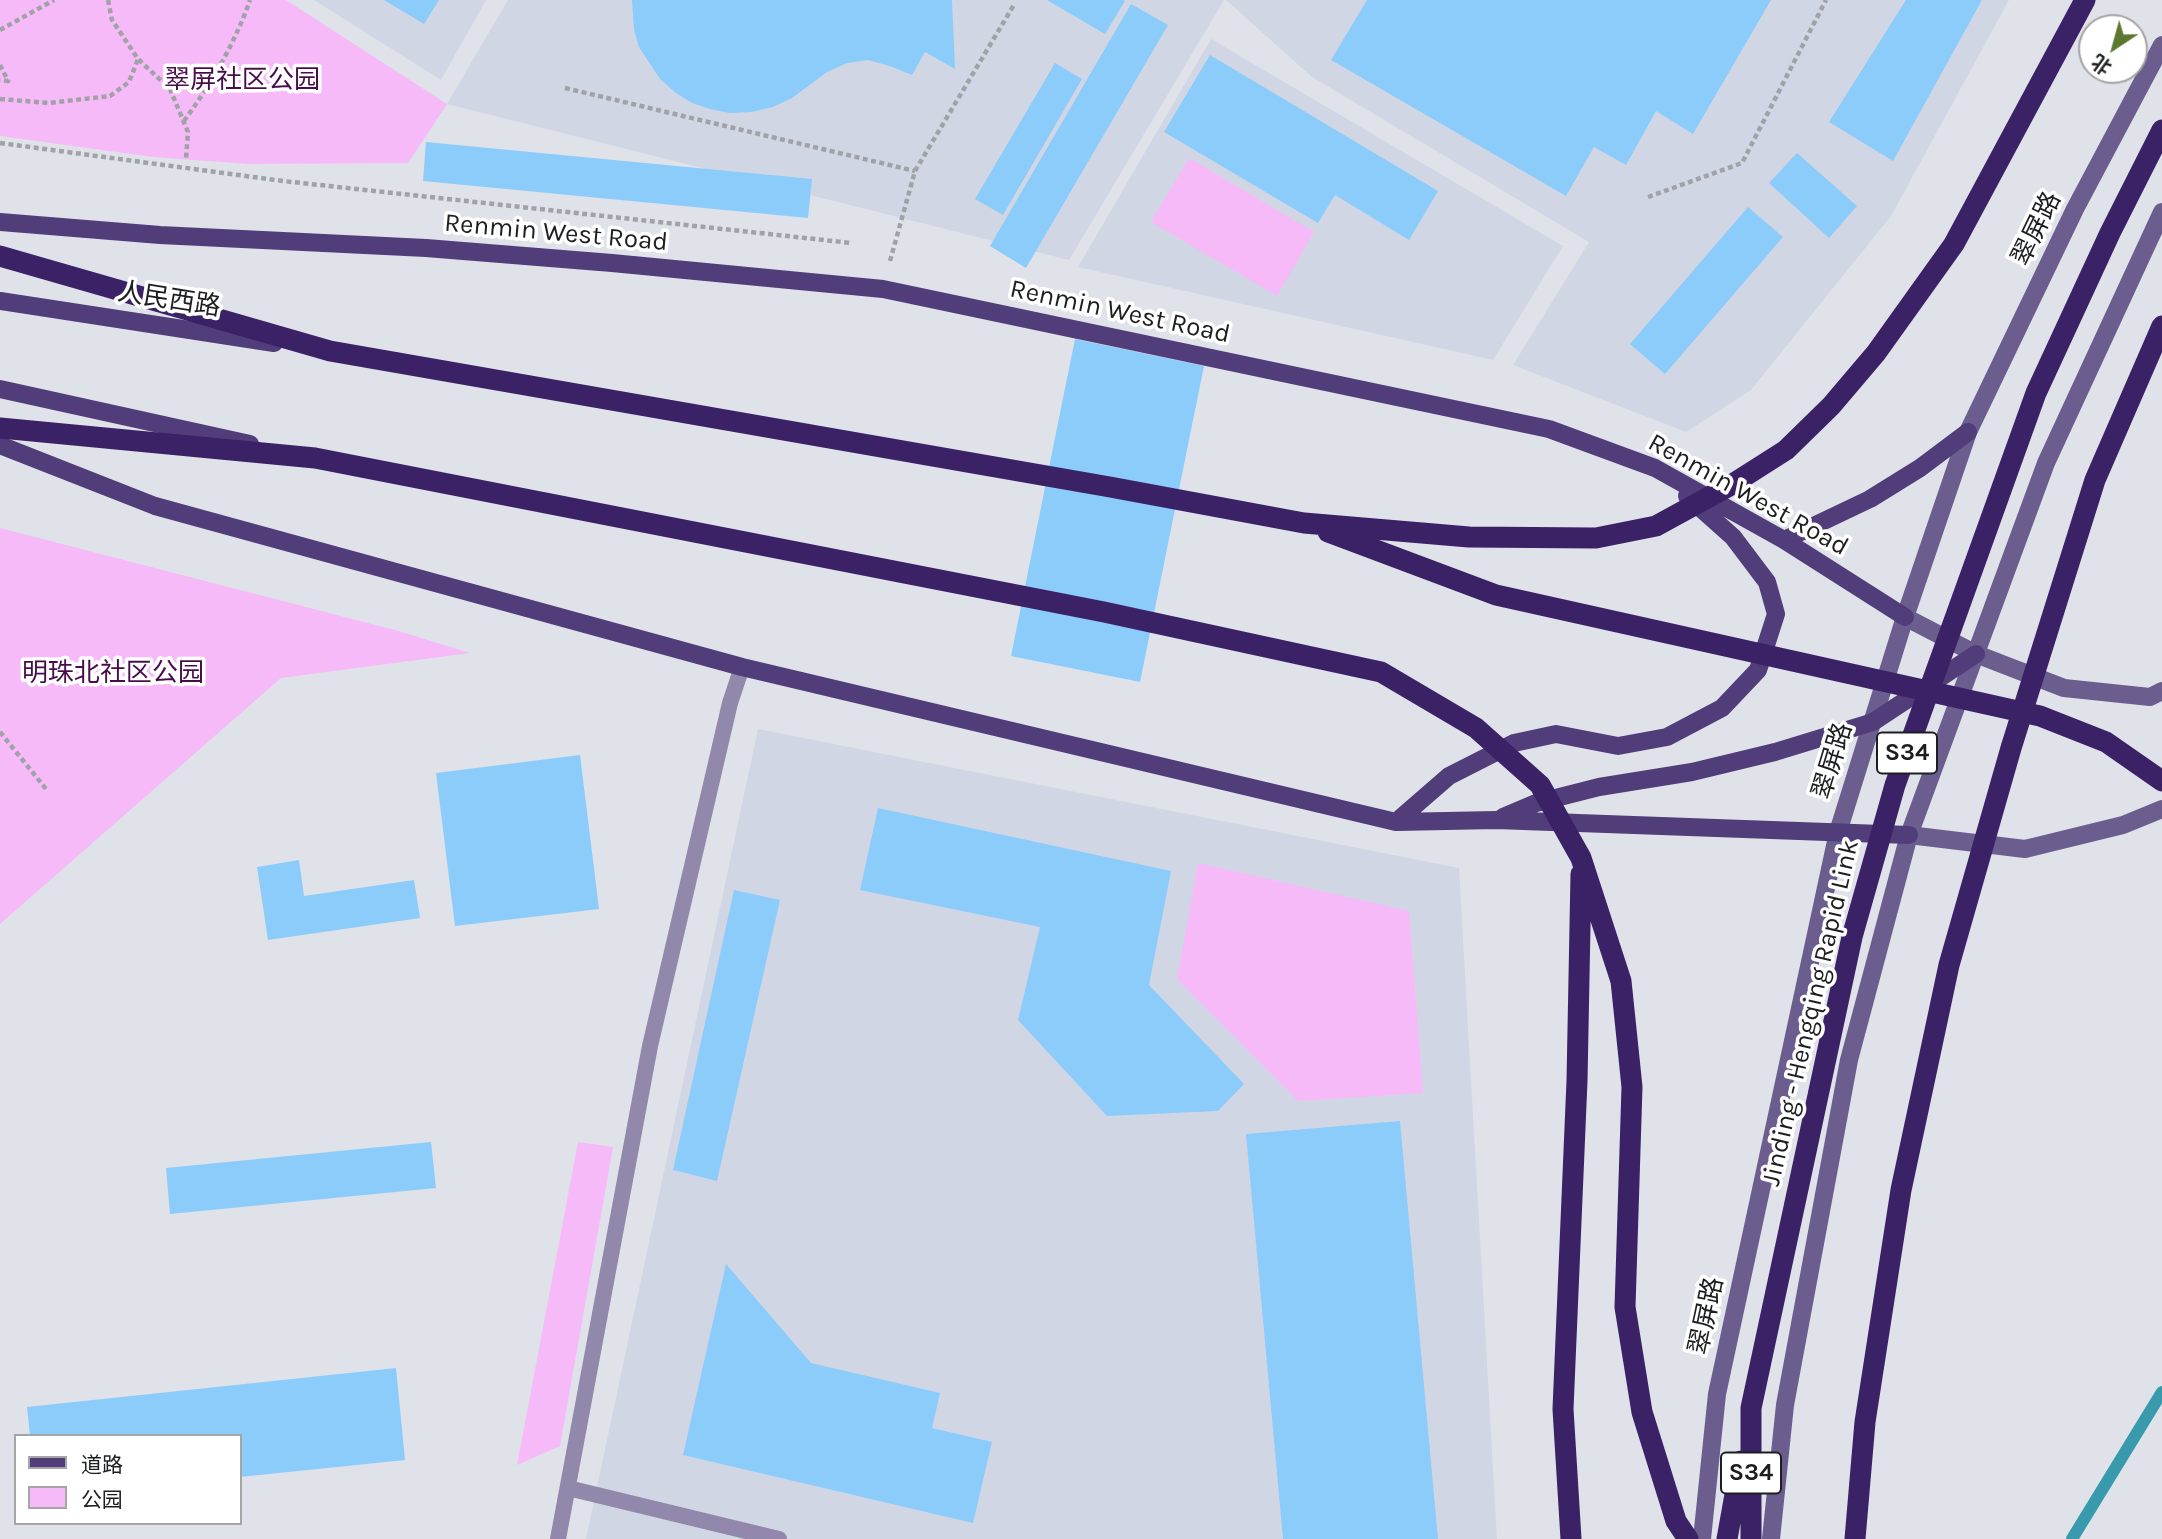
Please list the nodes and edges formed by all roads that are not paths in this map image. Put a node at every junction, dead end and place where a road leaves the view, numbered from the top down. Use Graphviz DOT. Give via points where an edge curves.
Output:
graph roads {
  1 [pos="2085,0"];
  2 [pos="2162,45"];
  3 [pos="2162,130"];
  4 [pos="2162,212"];
  5 [pos="0,222"];
  6 [pos="0,256"];
  7 [pos="0,301"];
  8 [pos="2162,326"];
  9 [pos="330,351"];
  10 [pos="0,389"];
  11 [pos="0,428"];
  12 [pos="1968,432"];
  13 [pos="0,445"];
  14 [pos="315,458"];
  15 [pos="1655,468"];
  16 [pos="1304,523"];
  17 [pos="1784,540"];
  18 [pos="1905,617"];
  19 [pos="1976,654"];
  20 [pos="742,667"];
  21 [pos="2156,694"];
  22 [pos="1872,722"];
  23 [pos="2162,782"];
  24 [pos="2162,809"];
  25 [pos="1496,820"];
  26 [pos="1396,822"];
  27 [pos="1838,832"];
  28 [pos="1909,835"];
  29 [pos="1581,858"];
  30 [pos="1751,1408"];
  31 [pos="568,1488"];
  32 [pos="558,1539"];
  33 [pos="779,1539"];
  34 [pos="1571,1539"];
  35 [pos="1688,1539"];
  36 [pos="1702,1539"];
  37 [pos="1727,1539"];
  38 [pos="1751,1539"];
  39 [pos="1771,1539"];
  40 [pos="1855,1539"];
  1 -- 16 [label="highway" via="1954,244 1876,353 1786,450 1657,526 1596,538 1469,537"];
  2 -- 12 [label="main road, 翠屏路" via="2075,209"];
  3 -- 30 [label="highway, Jinding - Hengqing Rapid Link / S34" via="2036,393 1895,785 1852,937"];
  4 -- 19 [label="main road" via="2046,463"];
  5 -- 15 [label="main road, Renmin West Road" via="426,248 883,289 1549,429"];
  6 -- 9 [label="highway"];
  7 -- 9 [label="main road, 人民西路"];
  8 -- 40 [label="highway" via="2095,480 1949,965 1900,1190 1865,1422"];
  9 -- 16 [label="highway"];
  10 -- 14 [label="main road"];
  11 -- 14 [label="highway"];
  12 -- 17 [label="main road" via="1870,499"];
  12 -- 18 [label="main road, 翠屏路"];
  13 -- 20 [label="main road" via="155,506"];
  14 -- 29 [label="highway" via="1104,611 1381,672 1476,728 1540,785"];
  15 -- 17 [label="main road, Renmin West Road"];
  15 -- 26 [label="main road" via="1733,537 1767,582 1776,614 1758,670 1722,708 1667,737 1618,746 1556,734 1514,743 1449,776"];
  16 -- 23 [label="highway" via="1496,595 2040,716 2106,742"];
  17 -- 18 [label="main road, Renmin West Road"];
  18 -- 19 [label="main road, Renmin West Road"];
  18 -- 22 [label="main road, 翠屏路"];
  19 -- 21 [label="main road, Renmin West Road" via="2064,688"];
  19 -- 22 [label="main road"];
  19 -- 28 [label="main road"];
  20 -- 26 [label="main road"];
  20 -- 31 [label="lane" via="650,1046"];
  22 -- 25 [label="main road" via="1775,752 1536,803"];
  22 -- 27 [label="main road, 翠屏路"];
  24 -- 28 [label="main road" via="2123,825 2025,849"];
  25 -- 26 [label="main road"];
  25 -- 27 [label="main road"];
  27 -- 28 [label="main road"];
  27 -- 36 [label="main road, 翠屏路" via="1717,1394"];
  28 -- 39 [label="main road" via="1849,1060 1785,1405"];
  29 -- 34 [label="highway" via="1563,1409"];
  29 -- 35 [label="highway" via="1621,981 1627,1034 1632,1087 1626,1307 1642,1412 1676,1521"];
  30 -- 37 [label="highway"];
  30 -- 38 [label="highway, Jinding - Hengqing Rapid Link / S34"];
  31 -- 32 [label="lane"];
  31 -- 33 [label="lane"];
}
